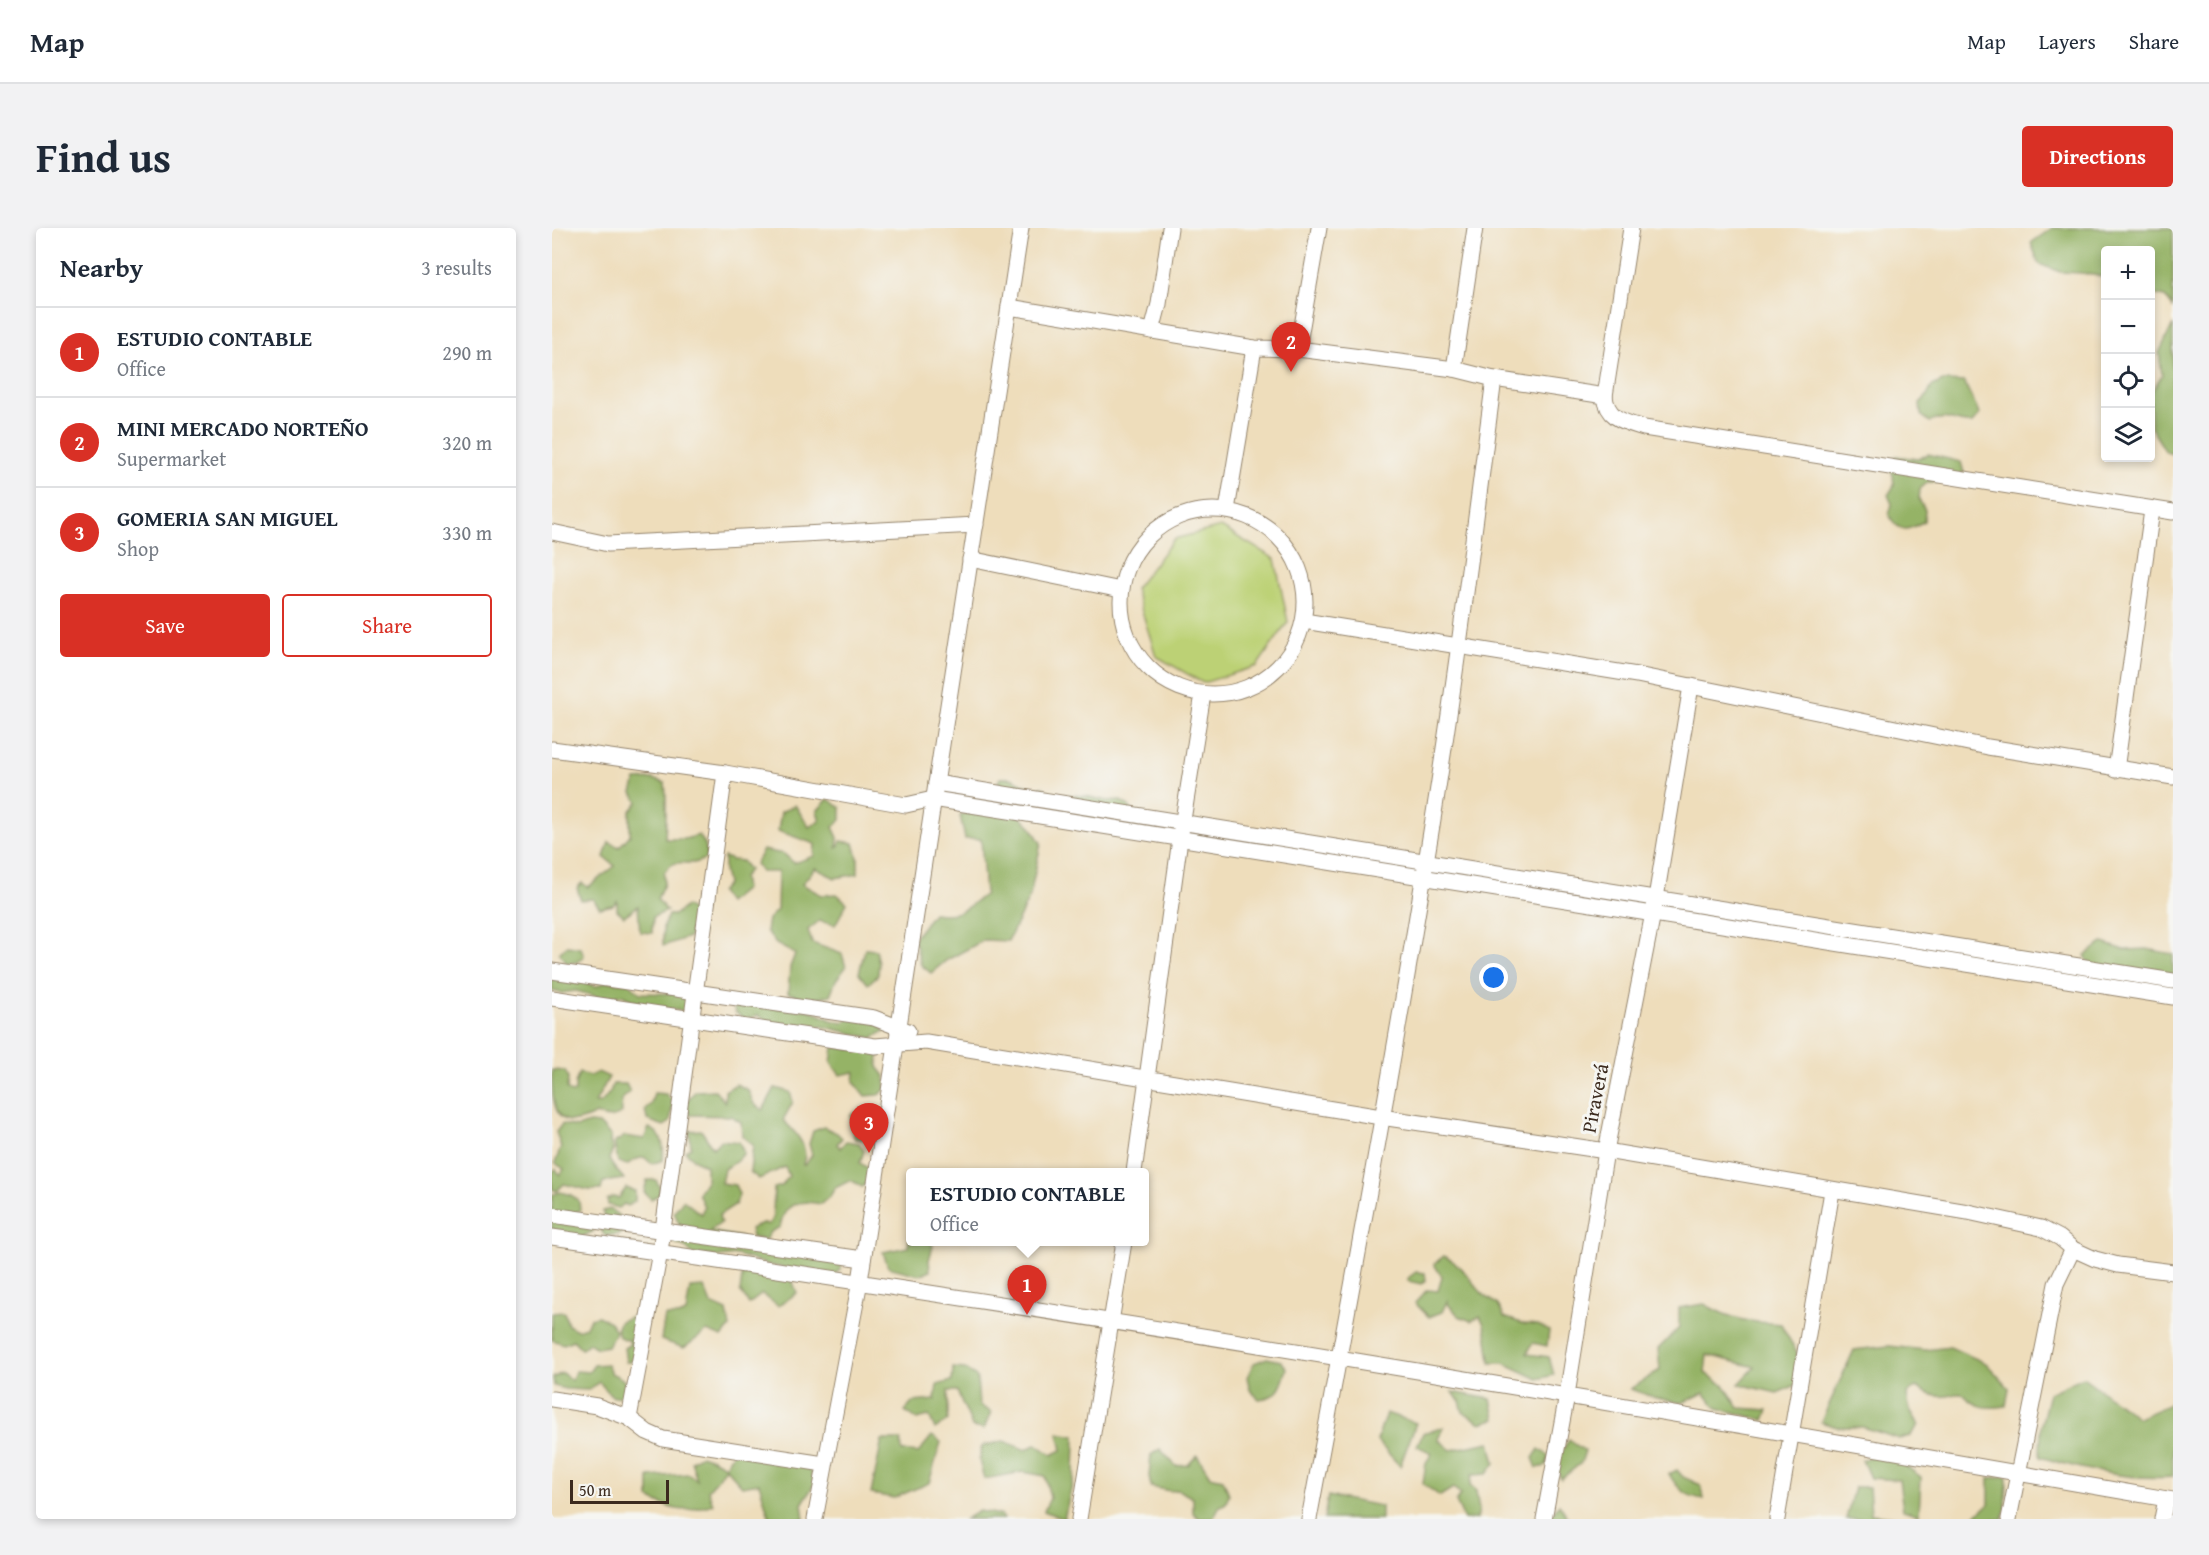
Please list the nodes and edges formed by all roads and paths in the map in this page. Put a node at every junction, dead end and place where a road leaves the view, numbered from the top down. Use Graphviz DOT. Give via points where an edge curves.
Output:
graph roads {
  1 [pos="1021,228"];
  2 [pos="1170,228"];
  3 [pos="1319,228"];
  4 [pos="1475,228"];
  5 [pos="1631,228"];
  6 [pos="1009,307"];
  7 [pos="1152,331"];
  8 [pos="1254,348"];
  9 [pos="1298,349"];
  10 [pos="1454,369"];
  11 [pos="1494,379"];
  12 [pos="1605,396"];
  13 [pos="1227,510"];
  14 [pos="2152,510"];
  15 [pos="2173,512"];
  16 [pos="976,525"];
  17 [pos="552,532"];
  18 [pos="970,559"];
  19 [pos="1121,590"];
  20 [pos="1304,621"];
  21 [pos="1459,645"];
  22 [pos="1691,686"];
  23 [pos="1203,694"];
  24 [pos="552,749"];
  25 [pos="2116,770"];
  26 [pos="725,773"];
  27 [pos="2173,777"];
  28 [pos="936,783"];
  29 [pos="933,800"];
  30 [pos="1182,823"];
  31 [pos="1180,839"];
  32 [pos="1426,862"];
  33 [pos="1424,878"];
  34 [pos="1656,898"];
  35 [pos="1653,914"];
  36 [pos="1952,945"];
  37 [pos="1949,961"];
  38 [pos="552,971"];
  39 [pos="2173,981"];
  40 [pos="696,992"];
  41 [pos="2173,997"];
  42 [pos="552,998"];
  43 [pos="692,1019"];
  44 [pos="899,1026"];
  45 [pos="926,1042"];
  46 [pos="897,1044"];
  47 [pos="1147,1077"];
  48 [pos="1381,1118"];
  49 [pos="1606,1151"];
  50 [pos="1135,1168"];
  51 [pos="1832,1191"];
  52 [pos="552,1215"];
  53 [pos="662,1230"];
  54 [pos="552,1237"];
  55 [pos="1123,1246"];
  56 [pos="2073,1249"];
  57 [pos="660,1252"];
  58 [pos="864,1259"];
  59 [pos="2173,1272"];
  60 [pos="860,1281"];
  61 [pos="1113,1322"];
  62 [pos="1340,1358"];
  63 [pos="1567,1395"];
  64 [pos="552,1399"];
  65 [pos="629,1418"];
  66 [pos="1791,1434"];
  67 [pos="824,1464"];
  68 [pos="2017,1474"];
  69 [pos="2169,1499"];
  70 [pos="816,1519"];
  71 [pos="1079,1519"];
  72 [pos="1309,1519"];
  73 [pos="1544,1519"];
  74 [pos="1777,1519"];
  75 [pos="2009,1519"];
  76 [pos="2162,1519"];
  1 -- 6 [label="street"];
  2 -- 7 [label="street"];
  3 -- 9 [label="street"];
  4 -- 10 [label="street"];
  5 -- 12 [label="street"];
  6 -- 7 [label="street"];
  6 -- 16 [label="street"];
  7 -- 8 [label="street"];
  8 -- 9 [label="street"];
  8 -- 13 [label="street"];
  9 -- 10 [label="street"];
  10 -- 11 [label="street"];
  11 -- 12 [label="street"];
  11 -- 21 [label="street"];
  12 -- 14 [label="street" via="1612,415 1644,428"];
  13 -- 19 [label="street" via="1197,510 1169,520 1146,537 1129,561"];
  13 -- 20 [label="street" via="1255,520 1279,538 1296,562 1305,591"];
  14 -- 15 [label="street"];
  14 -- 25 [label="street"];
  16 -- 17 [label="street" via="608,544"];
  16 -- 18 [label="street"];
  18 -- 19 [label="street"];
  18 -- 28 [label="street"];
  19 -- 23 [label="street" via="1122,619 1132,647 1150,670 1174,686"];
  20 -- 21 [label="street"];
  20 -- 23 [label="street" via="1294,647 1270,674 1256,684 1230,693"];
  21 -- 22 [label="street"];
  21 -- 32 [label="street"];
  22 -- 25 [label="street"];
  22 -- 34 [label="street, Piraverá"];
  23 -- 30 [label="street"];
  24 -- 26 [label="street"];
  25 -- 27 [label="street"];
  26 -- 29 [label="street" via="906,805"];
  26 -- 40 [label="street"];
  28 -- 29 [label="street"];
  28 -- 30 [label="street"];
  29 -- 31 [label="street"];
  29 -- 44 [label="street"];
  30 -- 31 [label="street"];
  30 -- 32 [label="street"];
  31 -- 33 [label="street"];
  31 -- 47 [label="street"];
  32 -- 33 [label="street"];
  32 -- 34 [label="street"];
  33 -- 35 [label="street"];
  33 -- 48 [label="street"];
  34 -- 35 [label="street, Piraverá"];
  34 -- 36 [label="street"];
  35 -- 37 [label="street"];
  35 -- 49 [label="street, Piraverá"];
  36 -- 37 [label="street"];
  36 -- 39 [label="street"];
  37 -- 41 [label="street"];
  38 -- 40 [label="street"];
  40 -- 43 [label="street"];
  40 -- 44 [label="street" via="874,1018"];
  42 -- 43 [label="street"];
  43 -- 46 [label="street" via="875,1046"];
  43 -- 53 [label="street"];
  44 -- 45 [label="street"];
  44 -- 46 [label="street"];
  45 -- 46 [label="street"];
  45 -- 47 [label="street"];
  46 -- 58 [label="street"];
  47 -- 48 [label="street"];
  47 -- 50 [label="street"];
  48 -- 49 [label="street"];
  48 -- 62 [label="street"];
  49 -- 51 [label="street"];
  49 -- 63 [label="street, Piraverá"];
  51 -- 56 [label="street" via="1968,1212 2041,1228"];
  51 -- 66 [label="street"];
  52 -- 53 [label="street"];
  53 -- 57 [label="street"];
  53 -- 58 [label="street"];
  54 -- 57 [label="street"];
  55 -- 61 [label="street"];
  56 -- 59 [label="street" via="2118,1265"];
  56 -- 68 [label="street" via="2056,1284"];
  57 -- 60 [label="street"];
  57 -- 65 [label="street"];
  58 -- 60 [label="street"];
  60 -- 61 [label="street"];
  60 -- 67 [label="street"];
  61 -- 62 [label="street"];
  61 -- 71 [label="street"];
  62 -- 63 [label="street"];
  62 -- 72 [label="street"];
  63 -- 66 [label="street"];
  63 -- 73 [label="street, Piraverá"];
  64 -- 65 [label="street" via="597,1406"];
  65 -- 67 [label="street" via="663,1439"];
  66 -- 68 [label="street"];
  66 -- 74 [label="street"];
  67 -- 70 [label="street"];
  68 -- 69 [label="street"];
  68 -- 75 [label="street"];
  69 -- 76 [label="street"];
}
